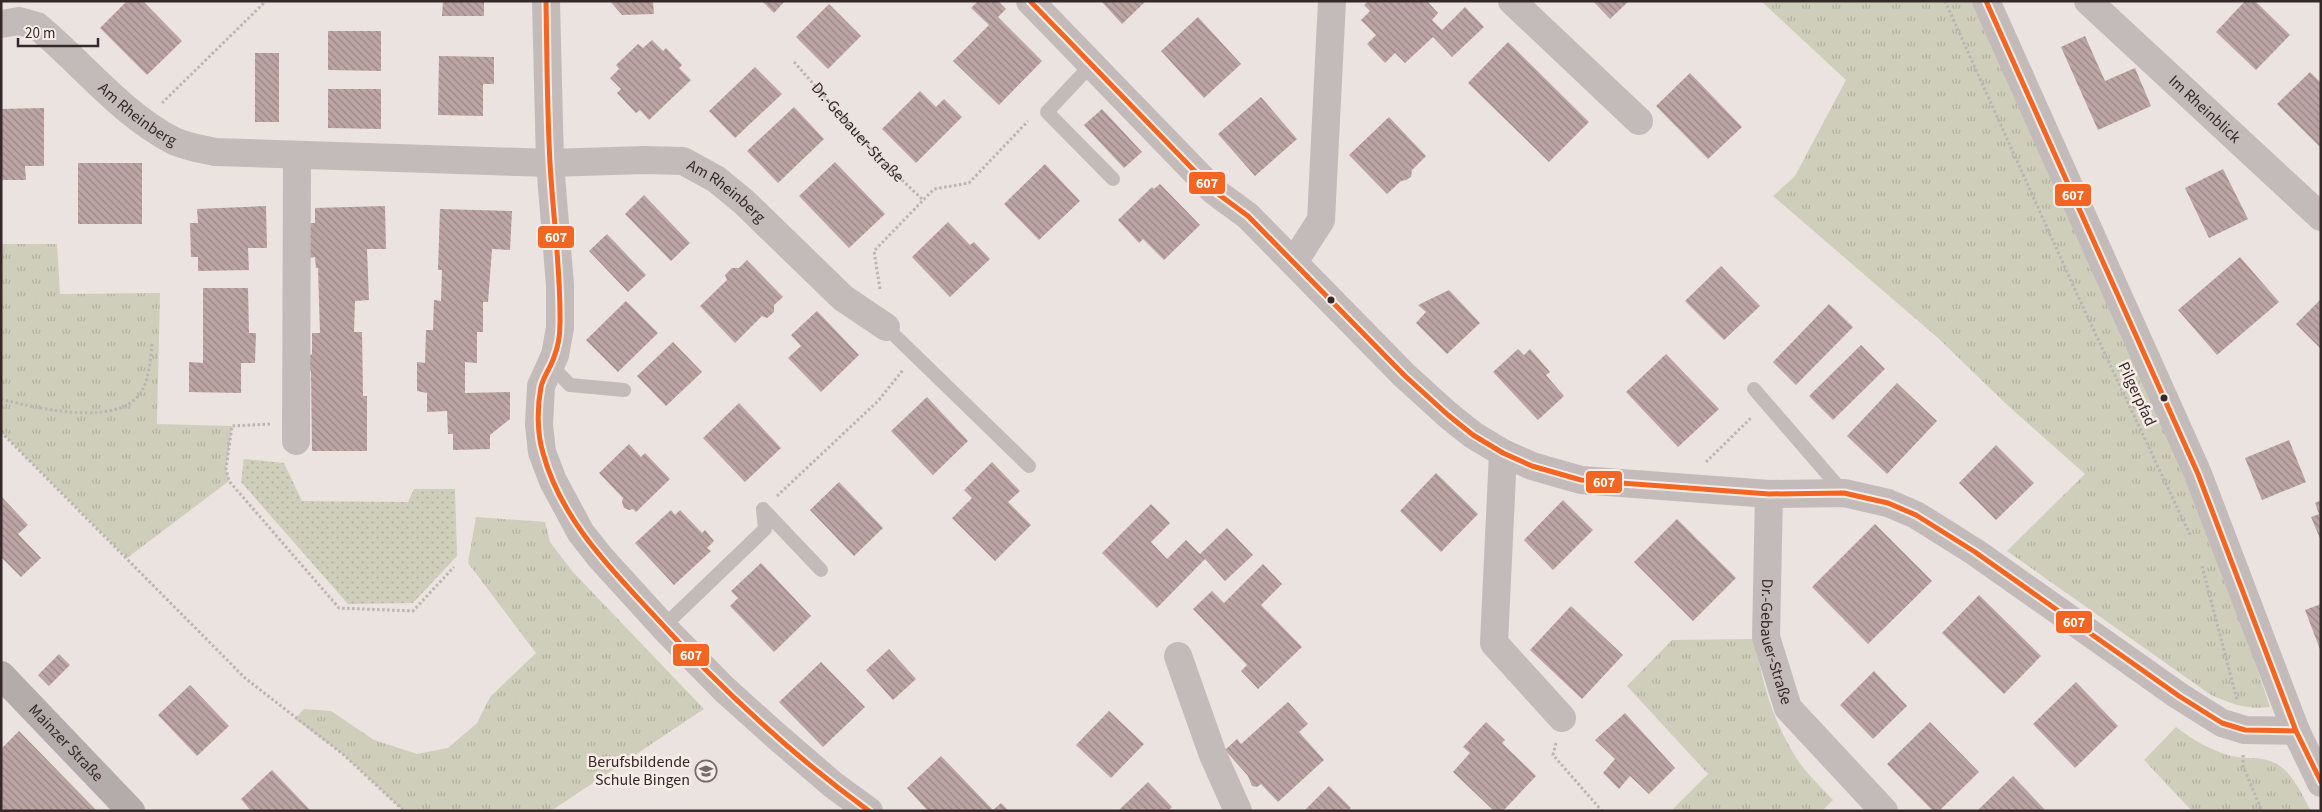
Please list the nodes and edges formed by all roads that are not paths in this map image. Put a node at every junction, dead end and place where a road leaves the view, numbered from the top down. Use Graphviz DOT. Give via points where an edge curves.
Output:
graph roads {
  1 [pos="546,1"];
  2 [pos="1030,1"];
  3 [pos="1332,1"];
  4 [pos="1512,1"];
  5 [pos="1986,1"];
  6 [pos="2088,1"];
  7 [pos="2,22"];
  8 [pos="1092,64"];
  9 [pos="1639,121"];
  10 [pos="297,155"];
  11 [pos="550,163"];
  12 [pos="1113,179"];
  13 [pos="2321,217"];
  14 [pos="1294,262"];
  15 [pos="886,326"];
  16 [pos="550,365"];
  17 [pos="1754,389"];
  18 [pos="624,390"];
  19 [pos="296,432"];
  20 [pos="1504,453"];
  21 [pos="1029,466"];
  22 [pos="1844,493"];
  23 [pos="1769,494"];
  24 [pos="821,570"];
  25 [pos="664,626"];
  26 [pos="1178,656"];
  27 [pos="1,675"];
  28 [pos="1562,718"];
  29 [pos="2296,731"];
  30 [pos="2321,783"];
  31 [pos="131,811"];
  32 [pos="869,811"];
  33 [pos="1238,811"];
  34 [pos="1884,811"];
  1 -- 11 [label="street"];
  2 -- 8 [label="street"];
  3 -- 14 [label="street" via="1321,220"];
  4 -- 9 [label="street"];
  5 -- 29 [label="street" via="2198,474"];
  6 -- 13 [label="street, Im Rheinblick"];
  7 -- 10 [label="street, Am Rheinberg" via="37,26 144,121 176,141 215,152"];
  8 -- 12 [label="lane" via="1047,112"];
  8 -- 14 [label="street" via="1214,191 1248,216"];
  10 -- 11 [label="street, Am Rheinberg"];
  10 -- 19 [label="street"];
  11 -- 15 [label="street, Am Rheinberg" via="683,161 716,179 843,298"];
  11 -- 16 [label="street" via="560,285 560,328"];
  14 -- 20 [label="street" via="1404,375 1474,435"];
  15 -- 21 [label="lane, Am Rheinberg"];
  16 -- 18 [label="lane" via="570,385"];
  16 -- 25 [label="street" via="541,386 539,425 542,452 553,481 586,539"];
  17 -- 22 [label="lane"];
  20 -- 23 [label="street" via="1532,466 1581,480"];
  20 -- 28 [label="street" via="1494,643"];
  22 -- 23 [label="street"];
  22 -- 29 [label="street" via="1916,515 1975,552 2222,723 2245,730"];
  23 -- 34 [label="street, Dr.-Gebauer-Straße" via="1766,637 1788,708"];
  24 -- 25 [label="lane" via="763,509 765,529"];
  25 -- 32 [label="street" via="724,689 832,784"];
  26 -- 33 [label="street" via="1213,754"];
  27 -- 31 [label="main road, Mainzer Straße"];
  29 -- 30 [label="street"];
}
